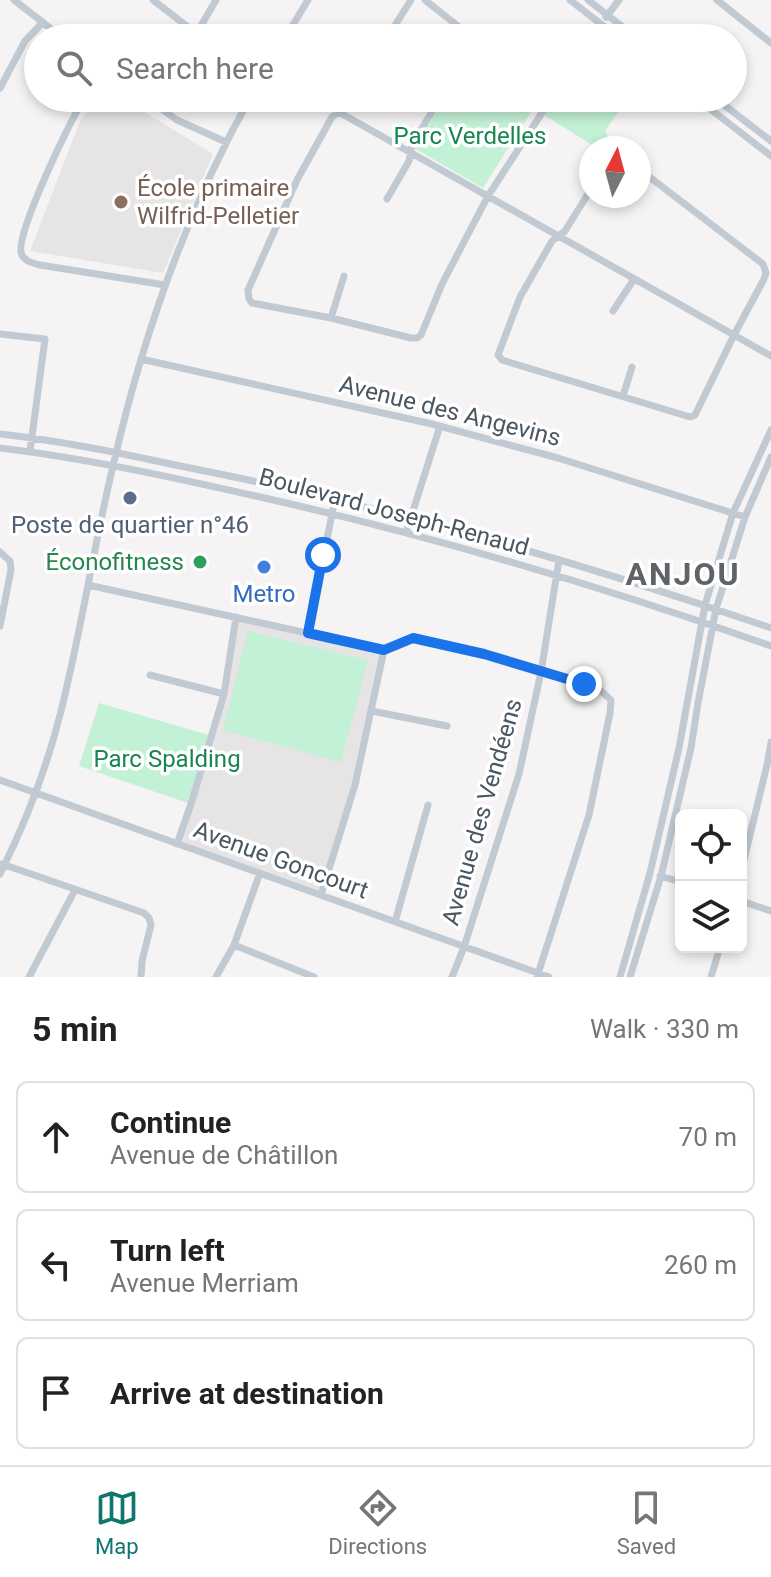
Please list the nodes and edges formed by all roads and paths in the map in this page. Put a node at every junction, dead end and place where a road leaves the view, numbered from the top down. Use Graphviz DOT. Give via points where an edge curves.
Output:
graph roads {
  1 [pos="14,0"];
  2 [pos="153,0"];
  3 [pos="216,0"];
  4 [pos="308,0"];
  5 [pos="411,0"];
  6 [pos="425,0"];
  7 [pos="570,0"];
  8 [pos="588,0"];
  9 [pos="619,0"];
  10 [pos="717,0"];
  11 [pos="607,15"];
  12 [pos="43,22"];
  13 [pos="46,24"];
  14 [pos="181,24"];
  15 [pos="202,24"];
  16 [pos="293,24"];
  17 [pos="396,24"];
  18 [pos="455,24"];
  19 [pos="600,24"];
  20 [pos="619,24"];
  21 [pos="24,43"];
  22 [pos="771,43"];
  23 [pos="0,88"];
  24 [pos="76,112"];
  25 [pos="169,112"];
  26 [pos="242,112"];
  27 [pos="339,112"];
  28 [pos="432,112"];
  29 [pos="543,112"];
  30 [pos="714,112"];
  31 [pos="733,112"];
  32 [pos="771,141"];
  33 [pos="226,142"];
  34 [pos="411,153"];
  35 [pos="771,156"];
  36 [pos="651,178"];
  37 [pos="488,196"];
  38 [pos="387,199"];
  39 [pos="579,208"];
  40 [pos="558,236"];
  41 [pos="344,276"];
  42 [pos="634,279"];
  43 [pos="165,285"];
  44 [pos="613,311"];
  45 [pos="331,318"];
  46 [pos="0,334"];
  47 [pos="734,335"];
  48 [pos="771,356"];
  49 [pos="141,359"];
  50 [pos="632,367"];
  51 [pos="623,396"];
  52 [pos="440,426"];
  53 [pos="771,430"];
  54 [pos="0,434"];
  55 [pos="30,437"];
  56 [pos="0,448"];
  57 [pos="30,451"];
  58 [pos="116,452"];
  59 [pos="771,457"];
  60 [pos="113,465"];
  61 [pos="178,465"];
  62 [pos="175,478"];
  63 [pos="254,480"];
  64 [pos="251,495"];
  65 [pos="335,499"];
  66 [pos="733,513"];
  67 [pos="332,514"];
  68 [pos="745,517"];
  69 [pos="410,518"];
  70 [pos="406,533"];
  71 [pos="0,552"];
  72 [pos="559,560"];
  73 [pos="556,576"];
  74 [pos="88,585"];
  75 [pos="705,605"];
  76 [pos="716,609"];
  77 [pos="236,617"];
  78 [pos="702,622"];
  79 [pos="712,625"];
  80 [pos="0,626"];
  81 [pos="771,628"];
  82 [pos="308,633"];
  83 [pos="771,646"];
  84 [pos="384,650"];
  85 [pos="541,672"];
  86 [pos="150,675"];
  87 [pos="224,694"];
  88 [pos="372,711"];
  89 [pos="447,726"];
  90 [pos="771,742"];
  91 [pos="678,751"];
  92 [pos="690,753"];
  93 [pos="0,780"];
  94 [pos="36,793"];
  95 [pos="428,805"];
  96 [pos="177,844"];
  97 [pos="747,847"];
  98 [pos="2,864"];
  99 [pos="260,873"];
  100 [pos="650,873"];
  101 [pos="0,874"];
  102 [pos="661,876"];
  103 [pos="678,881"];
  104 [pos="75,890"];
  105 [pos="321,895"];
  106 [pos="747,903"];
  107 [pos="771,911"];
  108 [pos="395,922"];
  109 [pos="234,945"];
  110 [pos="464,947"];
  111 [pos="718,953"];
  112 [pos="538,975"];
  113 [pos="29,977"];
  114 [pos="141,977"];
  115 [pos="216,977"];
  116 [pos="314,977"];
  117 [pos="452,977"];
  118 [pos="549,977"];
  119 [pos="620,977"];
  120 [pos="630,977"];
  121 [pos="711,977"];
  1 -- 12 [label="street"];
  2 -- 14 [label="street"];
  3 -- 15 [label="street"];
  4 -- 16 [label="street"];
  5 -- 17 [label="street"];
  6 -- 18 [label="street"];
  7 -- 19 [label="street"];
  8 -- 11 [label="street"];
  9 -- 11 [label="street"];
  10 -- 22 [label="street"];
  11 -- 19 [label="street"];
  11 -- 20 [label="street"];
  12 -- 13 [label="street"];
  21 -- 23 [label="street"];
  24 -- 43 [label="street" via="27,224 21,254 40,265"];
  25 -- 33 [label="street"];
  26 -- 33 [label="street"];
  27 -- 34 [label="street"];
  27 -- 45 [label="street" via="297,180 248,290 252,303"];
  28 -- 34 [label="street"];
  29 -- 37 [label="street"];
  30 -- 35 [label="street"];
  31 -- 32 [label="street"];
  33 -- 43 [label="street"];
  34 -- 37 [label="street"];
  34 -- 38 [label="street"];
  36 -- 47 [label="street" via="763,264 764,279"];
  37 -- 40 [label="street"];
  37 -- 45 [label="street" via="421,335 411,338"];
  39 -- 40 [label="street"];
  40 -- 42 [label="street"];
  40 -- 51 [label="street" via="520,297 498,355"];
  41 -- 45 [label="street"];
  42 -- 44 [label="street"];
  42 -- 47 [label="street"];
  43 -- 49 [label="street"];
  46 -- 55 [label="street" via="45,339"];
  47 -- 48 [label="street"];
  47 -- 51 [label="street" via="695,415"];
  49 -- 52 [label="street, Avenue des Angevins"];
  49 -- 58 [label="street"];
  50 -- 51 [label="street"];
  52 -- 66 [label="street, Avenue des Angevins"];
  52 -- 69 [label="street"];
  53 -- 66 [label="street"];
  54 -- 55 [label="street, Boulevard Joseph-Renaud"];
  55 -- 57 [label="street"];
  55 -- 58 [label="street, Boulevard Joseph-Renaud"];
  56 -- 57 [label="street, Boulevard Joseph-Renaud"];
  57 -- 60 [label="street, Boulevard Joseph-Renaud"];
  58 -- 60 [label="street"];
  58 -- 61 [label="street, Boulevard Joseph-Renaud"];
  59 -- 68 [label="street"];
  60 -- 62 [label="street, Boulevard Joseph-Renaud"];
  60 -- 74 [label="street"];
  61 -- 62 [label="street"];
  61 -- 63 [label="street, Boulevard Joseph-Renaud"];
  62 -- 64 [label="street, Boulevard Joseph-Renaud"];
  63 -- 64 [label="street"];
  63 -- 65 [label="street, Boulevard Joseph-Renaud"];
  64 -- 67 [label="street, Boulevard Joseph-Renaud"];
  65 -- 67 [label="street"];
  65 -- 69 [label="street, Boulevard Joseph-Renaud"];
  66 -- 68 [label="street, Avenue des Angevins"];
  66 -- 75 [label="street"];
  67 -- 70 [label="street, Boulevard Joseph-Renaud"];
  67 -- 82 [label="street"];
  68 -- 76 [label="street"];
  69 -- 70 [label="street"];
  69 -- 72 [label="street, Boulevard Joseph-Renaud"];
  70 -- 73 [label="street, Boulevard Joseph-Renaud"];
  71 -- 80 [label="street" via="11,570"];
  72 -- 73 [label="street, Avenue des Vendéens"];
  72 -- 75 [label="street, Boulevard Joseph-Renaud"];
  73 -- 78 [label="street, Boulevard Joseph-Renaud"];
  73 -- 85 [label="street, Avenue des Vendéens"];
  74 -- 77 [label="street"];
  74 -- 94 [label="street" via="60,716"];
  75 -- 76 [label="street, Boulevard Joseph-Renaud"];
  75 -- 78 [label="street"];
  76 -- 79 [label="street"];
  76 -- 81 [label="street, Boulevard Joseph-Renaud"];
  77 -- 82 [label="street"];
  77 -- 87 [label="street"];
  78 -- 79 [label="street, Boulevard Joseph-Renaud"];
  78 -- 91 [label="street"];
  79 -- 83 [label="street, Boulevard Joseph-Renaud"];
  79 -- 92 [label="street"];
  82 -- 84 [label="street"];
  84 -- 85 [label="street" via="413,638"];
  84 -- 88 [label="street"];
  85 -- 110 [label="street, Avenue des Vendéens" via="519,774"];
  85 -- 112 [label="street" via="601,691 611,700 589,815"];
  86 -- 87 [label="street"];
  87 -- 96 [label="street"];
  88 -- 89 [label="street"];
  88 -- 105 [label="street"];
  90 -- 97 [label="street"];
  91 -- 92 [label="street"];
  91 -- 100 [label="street"];
  92 -- 102 [label="street"];
  93 -- 94 [label="street, Avenue Goncourt"];
  94 -- 96 [label="street, Avenue Goncourt"];
  94 -- 98 [label="street"];
  95 -- 108 [label="street"];
  96 -- 99 [label="street, Avenue Goncourt"];
  98 -- 101 [label="street"];
  98 -- 104 [label="street"];
  99 -- 105 [label="street, Avenue Goncourt"];
  99 -- 109 [label="street"];
  100 -- 102 [label="street"];
  100 -- 119 [label="street"];
  102 -- 103 [label="street"];
  102 -- 120 [label="street"];
  104 -- 113 [label="street"];
  104 -- 114 [label="street" via="149,918"];
  105 -- 108 [label="street, Avenue Goncourt"];
  106 -- 107 [label="street"];
  108 -- 110 [label="street, Avenue Goncourt"];
  109 -- 115 [label="street"];
  109 -- 116 [label="street"];
  110 -- 112 [label="street, Avenue Goncourt"];
  110 -- 117 [label="street, Avenue des Vendéens"];
  111 -- 121 [label="street"];
  112 -- 118 [label="street, Avenue Goncourt"];
}
